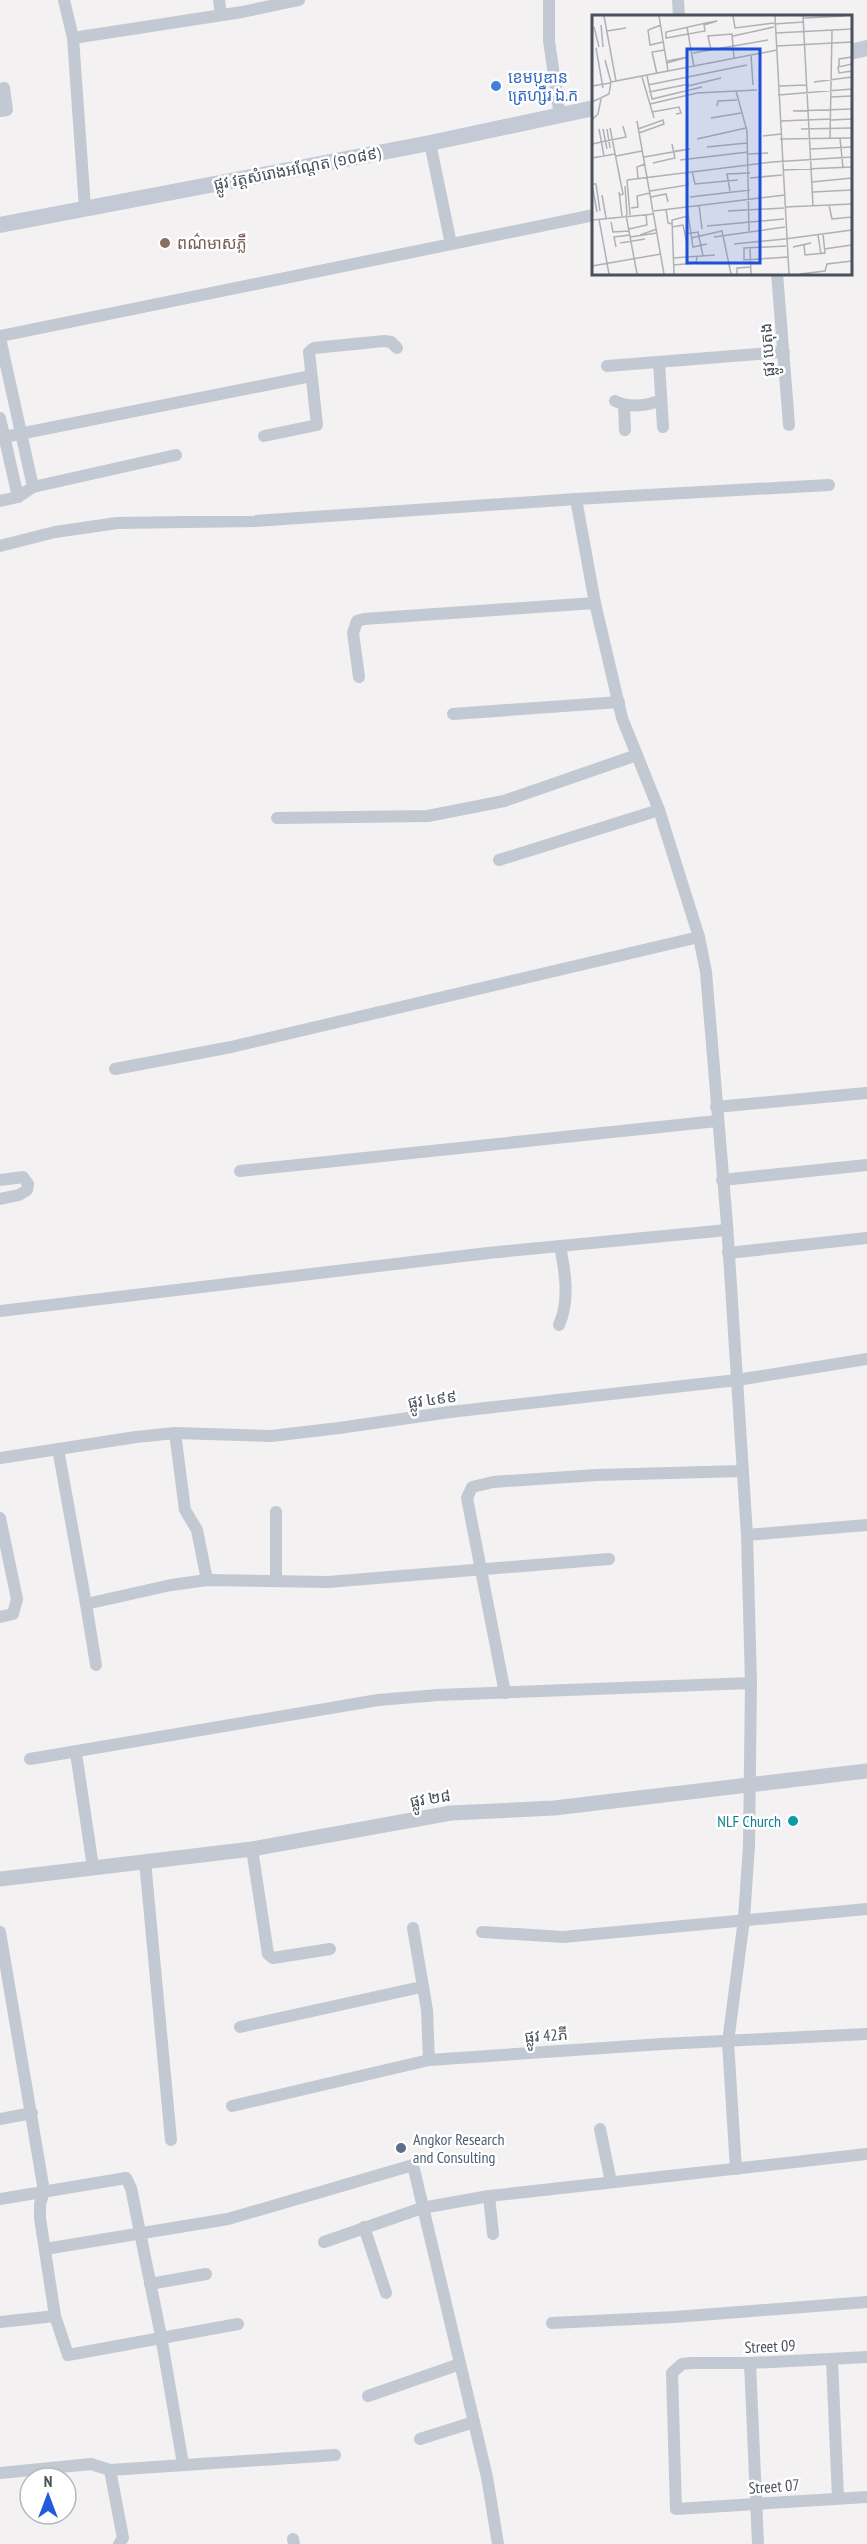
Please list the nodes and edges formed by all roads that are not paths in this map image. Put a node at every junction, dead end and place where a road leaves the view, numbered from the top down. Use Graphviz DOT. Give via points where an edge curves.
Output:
graph roads {
  1 [pos="64,0"];
  2 [pos="219,0"];
  3 [pos="299,0"];
  4 [pos="549,0"];
  5 [pos="678,0"];
  6 [pos="283,2"];
  7 [pos="221,15"];
  8 [pos="679,15"];
  9 [pos="73,39"];
  10 [pos="867,48"];
  11 [pos="852,52"];
  12 [pos="0,89"];
  13 [pos="592,108"];
  14 [pos="0,111"];
  15 [pos="560,116"];
  16 [pos="430,143"];
  17 [pos="85,208"];
  18 [pos="592,215"];
  19 [pos="0,225"];
  20 [pos="451,244"];
  21 [pos="777,274"];
  22 [pos="0,337"];
  23 [pos="397,348"];
  24 [pos="784,352"];
  25 [pos="659,362"];
  26 [pos="607,366"];
  27 [pos="311,376"];
  28 [pos="661,400"];
  29 [pos="16,410"];
  30 [pos="0,416"];
  31 [pos="789,425"];
  32 [pos="663,427"];
  33 [pos="625,430"];
  34 [pos="21,433"];
  35 [pos="264,436"];
  36 [pos="4,437"];
  37 [pos="176,455"];
  38 [pos="829,485"];
  39 [pos="33,487"];
  40 [pos="18,497"];
  41 [pos="576,499"];
  42 [pos="0,501"];
  43 [pos="0,546"];
  44 [pos="596,603"];
  45 [pos="358,677"];
  46 [pos="619,702"];
  47 [pos="453,714"];
  48 [pos="637,755"];
  49 [pos="659,810"];
  50 [pos="277,818"];
  51 [pos="498,860"];
  52 [pos="699,937"];
  53 [pos="115,1069"];
  54 [pos="866,1093"];
  55 [pos="716,1107"];
  56 [pos="717,1121"];
  57 [pos="867,1165"];
  58 [pos="240,1171"];
  59 [pos="0,1180"];
  60 [pos="723,1180"];
  61 [pos="0,1198"];
  62 [pos="727,1230"];
  63 [pos="867,1238"];
  64 [pos="560,1246"];
  65 [pos="728,1253"];
  66 [pos="0,1311"];
  67 [pos="559,1325"];
  68 [pos="867,1359"];
  69 [pos="737,1380"];
  70 [pos="175,1434"];
  71 [pos="58,1449"];
  72 [pos="0,1458"];
  73 [pos="742,1471"];
  74 [pos="276,1512"];
  75 [pos="0,1518"];
  76 [pos="867,1525"];
  77 [pos="747,1535"];
  78 [pos="609,1558"];
  79 [pos="481,1568"];
  80 [pos="207,1580"];
  81 [pos="276,1580"];
  82 [pos="86,1604"];
  83 [pos="0,1617"];
  84 [pos="96,1665"];
  85 [pos="751,1683"];
  86 [pos="506,1693"];
  87 [pos="75,1752"];
  88 [pos="30,1759"];
  89 [pos="867,1771"];
  90 [pos="751,1786"];
  91 [pos="252,1849"];
  92 [pos="146,1861"];
  93 [pos="93,1868"];
  94 [pos="0,1879"];
  95 [pos="867,1909"];
  96 [pos="744,1919"];
  97 [pos="413,1928"];
  98 [pos="0,1932"];
  99 [pos="483,1932"];
  100 [pos="330,1948"];
  101 [pos="421,1986"];
  102 [pos="5,1992"];
  103 [pos="240,2027"];
  104 [pos="867,2034"];
  105 [pos="728,2042"];
  106 [pos="429,2060"];
  107 [pos="232,2106"];
  108 [pos="33,2113"];
  109 [pos="0,2119"];
  110 [pos="600,2129"];
  111 [pos="171,2140"];
  112 [pos="867,2154"];
  113 [pos="736,2169"];
  114 [pos="611,2182"];
  115 [pos="44,2192"];
  116 [pos="489,2196"];
  117 [pos="0,2199"];
  118 [pos="422,2208"];
  119 [pos="364,2227"];
  120 [pos="139,2232"];
  121 [pos="493,2234"];
  122 [pos="324,2242"];
  123 [pos="45,2249"];
  124 [pos="206,2274"];
  125 [pos="150,2284"];
  126 [pos="386,2293"];
  127 [pos="867,2302"];
  128 [pos="55,2316"];
  129 [pos="0,2322"];
  130 [pos="552,2323"];
  131 [pos="238,2324"];
  132 [pos="161,2336"];
  133 [pos="867,2357"];
  134 [pos="832,2360"];
  135 [pos="750,2363"];
  136 [pos="460,2364"];
  137 [pos="368,2396"];
  138 [pos="474,2422"];
  139 [pos="420,2439"];
  140 [pos="335,2455"];
  141 [pos="183,2464"];
  142 [pos="110,2470"];
  143 [pos="0,2473"];
  144 [pos="867,2497"];
  145 [pos="838,2498"];
  146 [pos="754,2503"];
  147 [pos="684,2509"];
  148 [pos="120,2544"];
  149 [pos="498,2544"];
  150 [pos="758,2544"];
  1 -- 9 [label="street"];
  2 -- 7 [label="street"];
  3 -- 6 [label="street"];
  4 -- 15 [label="street" via="549,41"];
  5 -- 8 [label="street"];
  6 -- 7 [label="street"];
  7 -- 9 [label="street"];
  9 -- 17 [label="street"];
  10 -- 11 [label="main road"];
  12 -- 14 [label="street" via="4,88 7,110"];
  13 -- 15 [label="main road, ផ្លូវ វត្តសំរោងអណ្ដែត (១០៨៩)"];
  15 -- 16 [label="main road, ផ្លូវ វត្តសំរោងអណ្ដែត (១០៨៩)"];
  16 -- 17 [label="main road, ផ្លូវ វត្តសំរោងអណ្ដែត (១០៨៩)"];
  16 -- 20 [label="street"];
  17 -- 19 [label="main road, ផ្លូវ វត្តសំរោងអណ្ដែត (១០៨៩)"];
  18 -- 20 [label="street"];
  20 -- 22 [label="street"];
  21 -- 24 [label="street, ផ្លូវ បេតុង"];
  22 -- 29 [label="street"];
  23 -- 27 [label="street" via="384,341 314,348 309,352"];
  24 -- 25 [label="street"];
  24 -- 31 [label="street, ផ្លូវ បេតុង"];
  25 -- 26 [label="street"];
  25 -- 28 [label="street"];
  27 -- 34 [label="street"];
  27 -- 35 [label="street" via="317,425"];
  28 -- 32 [label="street"];
  28 -- 33 [label="street" via="620,403"];
  29 -- 30 [label="street"];
  29 -- 34 [label="street"];
  30 -- 36 [label="street"];
  34 -- 36 [label="street"];
  34 -- 39 [label="street"];
  36 -- 40 [label="street"];
  37 -- 39 [label="street"];
  38 -- 41 [label="street"];
  39 -- 40 [label="street"];
  40 -- 42 [label="street"];
  41 -- 43 [label="street" via="255,521 117,523 55,532"];
  41 -- 44 [label="street"];
  44 -- 45 [label="street" via="357,621 353,633"];
  44 -- 46 [label="street"];
  46 -- 47 [label="street"];
  46 -- 48 [label="street"];
  48 -- 49 [label="street"];
  48 -- 50 [label="street" via="504,801 428,816"];
  49 -- 51 [label="street"];
  49 -- 52 [label="street"];
  52 -- 53 [label="street" via="231,1047"];
  52 -- 55 [label="street" via="706,972"];
  54 -- 55 [label="street"];
  55 -- 56 [label="street"];
  56 -- 58 [label="street"];
  56 -- 60 [label="street"];
  57 -- 60 [label="street"];
  59 -- 61 [label="street" via="23,1177 28,1184 27,1190 19,1195"];
  60 -- 62 [label="street"];
  62 -- 64 [label="street"];
  62 -- 65 [label="street"];
  63 -- 65 [label="street"];
  64 -- 66 [label="street"];
  64 -- 67 [label="street" via="565,1303"];
  65 -- 69 [label="street"];
  68 -- 69 [label="street, ផ្លូវ ៤៩៩"];
  69 -- 70 [label="street, ផ្លូវ ៤៩៩" via="272,1436"];
  69 -- 73 [label="street"];
  70 -- 71 [label="street, ផ្លូវ ៤៩៩"];
  70 -- 80 [label="street" via="185,1510 197,1530"];
  71 -- 72 [label="street, ផ្លូវ ៤៩៩"];
  71 -- 82 [label="street"];
  73 -- 77 [label="street"];
  73 -- 79 [label="street" via="597,1475 472,1487 467,1498"];
  74 -- 81 [label="street"];
  75 -- 83 [label="street" via="17,1599 14,1614"];
  76 -- 77 [label="street"];
  77 -- 85 [label="street"];
  78 -- 79 [label="street"];
  79 -- 81 [label="street" via="328,1582"];
  79 -- 86 [label="street"];
  80 -- 81 [label="street"];
  80 -- 82 [label="street"];
  82 -- 84 [label="street"];
  85 -- 86 [label="street"];
  85 -- 90 [label="street"];
  86 -- 87 [label="street" via="378,1700"];
  87 -- 88 [label="street"];
  87 -- 93 [label="street"];
  89 -- 90 [label="street, ផ្លូវ ២៨"];
  90 -- 91 [label="street, ផ្លូវ ២៨" via="554,1808 451,1813"];
  90 -- 96 [label="street"];
  91 -- 92 [label="street, ផ្លូវ ២៨"];
  91 -- 100 [label="street" via="268,1954 273,1958"];
  92 -- 93 [label="street, ផ្លូវ ២៨"];
  92 -- 111 [label="street"];
  93 -- 94 [label="street, ផ្លូវ ២៨"];
  95 -- 96 [label="street"];
  96 -- 99 [label="street" via="563,1937"];
  96 -- 105 [label="street"];
  97 -- 101 [label="street"];
  98 -- 102 [label="street"];
  101 -- 103 [label="street"];
  101 -- 106 [label="street" via="427,2010"];
  102 -- 108 [label="street"];
  104 -- 105 [label="street, ផ្លូវ 42ភី"];
  105 -- 106 [label="street, ផ្លូវ 42ភី"];
  105 -- 113 [label="street"];
  106 -- 107 [label="street, ផ្លូវ 42ភី"];
  108 -- 109 [label="street"];
  108 -- 115 [label="street"];
  110 -- 114 [label="street"];
  112 -- 113 [label="street"];
  113 -- 114 [label="street"];
  114 -- 116 [label="street"];
  115 -- 117 [label="street"];
  115 -- 120 [label="street" via="126,2178"];
  115 -- 123 [label="street" via="40,2211"];
  116 -- 118 [label="street"];
  116 -- 121 [label="street"];
  118 -- 119 [label="street"];
  118 -- 120 [label="street" via="413,2165 228,2219"];
  118 -- 136 [label="street"];
  119 -- 122 [label="street"];
  119 -- 126 [label="street"];
  120 -- 123 [label="street"];
  120 -- 125 [label="street"];
  123 -- 128 [label="street"];
  124 -- 125 [label="street"];
  125 -- 132 [label="street"];
  127 -- 130 [label="street"];
  128 -- 129 [label="street"];
  128 -- 132 [label="street" via="68,2355"];
  131 -- 132 [label="street"];
  132 -- 141 [label="street"];
  133 -- 134 [label="street, Street 09"];
  134 -- 135 [label="street, Street 09"];
  134 -- 145 [label="street"];
  135 -- 146 [label="street"];
  135 -- 147 [label="street, Street 09" via="691,2363 675,2368 672,2373 676,2510"];
  136 -- 137 [label="street"];
  136 -- 138 [label="street"];
  138 -- 139 [label="street"];
  138 -- 149 [label="street"];
  140 -- 141 [label="street"];
  141 -- 142 [label="street"];
  142 -- 143 [label="street" via="91,2464"];
  142 -- 148 [label="street" via="123,2538"];
  144 -- 145 [label="street, Street 07"];
  145 -- 146 [label="street, Street 07"];
  146 -- 147 [label="street, Street 07"];
  146 -- 150 [label="street"];
}
